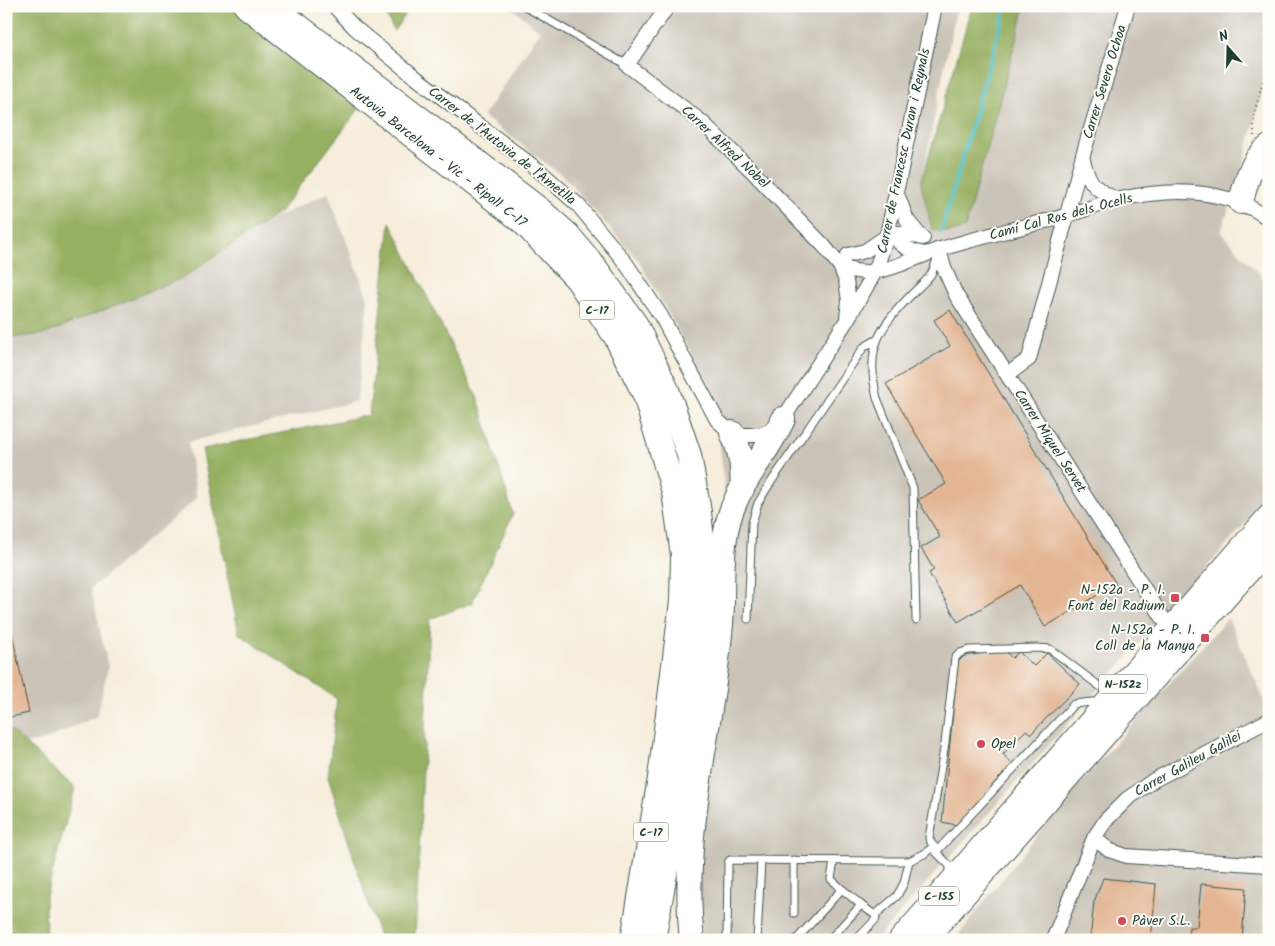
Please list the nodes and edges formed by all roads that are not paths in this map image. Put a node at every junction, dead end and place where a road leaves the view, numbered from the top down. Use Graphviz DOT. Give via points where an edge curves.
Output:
graph roads {
  1 [pos="226,6"];
  2 [pos="246,6"];
  3 [pos="289,6"];
  4 [pos="334,6"];
  5 [pos="524,6"];
  6 [pos="668,6"];
  7 [pos="935,6"];
  8 [pos="1128,6"];
  9 [pos="273,17"];
  10 [pos="627,65"];
  11 [pos="462,149"];
  12 [pos="1266,150"];
  13 [pos="1082,158"];
  14 [pos="896,192"];
  15 [pos="1118,200"];
  16 [pos="1241,202"];
  17 [pos="1067,216"];
  18 [pos="1269,219"];
  19 [pos="890,232"];
  20 [pos="923,238"];
  21 [pos="933,252"];
  22 [pos="844,261"];
  23 [pos="875,272"];
  24 [pos="847,320"];
  25 [pos="876,340"];
  26 [pos="1008,374"];
  27 [pos="782,419"];
  28 [pos="732,433"];
  29 [pos="742,489"];
  30 [pos="1269,517"];
  31 [pos="1269,547"];
  32 [pos="748,619"];
  33 [pos="916,620"];
  34 [pos="1170,629"];
  35 [pos="1110,698"];
  36 [pos="1269,720"];
  37 [pos="1039,809"];
  38 [pos="1094,838"];
  39 [pos="935,849"];
  40 [pos="977,851"];
  41 [pos="761,860"];
  42 [pos="794,860"];
  43 [pos="834,860"];
  44 [pos="909,861"];
  45 [pos="1269,865"];
  46 [pos="950,873"];
  47 [pos="665,875"];
  48 [pos="842,889"];
  49 [pos="860,905"];
  50 [pos="794,913"];
  51 [pos="875,915"];
  52 [pos="633,940"];
  53 [pos="653,940"];
  54 [pos="665,940"];
  55 [pos="692,940"];
  56 [pos="727,940"];
  57 [pos="757,940"];
  58 [pos="796,940"];
  59 [pos="829,940"];
  60 [pos="856,940"];
  61 [pos="889,940"];
  62 [pos="901,940"];
  63 [pos="924,940"];
  64 [pos="944,940"];
  65 [pos="1053,940"];
  1 -- 9 [label="highway" via="250,22"];
  2 -- 9 [label="highway, Autovia Barcelona - Vic - Ripoll C-17 / C-17"];
  3 -- 11 [label="highway" via="424,110"];
  4 -- 28 [label="street, Carrer de l'Autovia de l'Ametlla" via="415,77 542,173 578,206 625,262 661,316 717,420"];
  5 -- 10 [label="lane"];
  6 -- 10 [label="street"];
  7 -- 14 [label="street, Carrer de Francesc Duran i Reynals"];
  8 -- 13 [label="street, Carrer Severo Ochoa"];
  9 -- 11 [label="highway, Autovia Barcelona - Vic - Ripoll C-17 / C-17"];
  9 -- 52 [label="highway, Autovia Barcelona - Vic - Ripoll C-17 / C-17" via="522,220 576,279 616,338 645,395 674,492 683,556 682,601 660,778"];
  10 -- 22 [label="street, Carrer Alfred Nobel" via="702,122 824,246"];
  11 -- 47 [label="highway, Autovia Barcelona - Vic - Ripoll C-17 / C-17" via="539,209 568,235 594,266 636,325 667,390 689,455 700,512 705,602"];
  12 -- 16 [label="highway" via="1250,170"];
  13 -- 15 [label="street, Carrer Severo Ochoa" via="1086,175 1097,189"];
  13 -- 17 [label="street, Carrer Severo Ochoa"];
  14 -- 19 [label="street, Carrer de Francesc Duran i Reynals"];
  14 -- 20 [label="street" via="907,220"];
  15 -- 16 [label="street, Camí Cal Ros dels Ocells" via="1162,193 1197,192"];
  15 -- 17 [label="street, Camí Cal Ros dels Ocells"];
  16 -- 18 [label="street, Camí Cal Ros dels Ocells"];
  17 -- 21 [label="street, Camí Cal Ros dels Ocells"];
  17 -- 26 [label="street, Carrer Severo Ochoa" via="1029,360"];
  19 -- 20 [label="street"];
  19 -- 21 [label="street" via="902,246 918,253"];
  19 -- 22 [label="street" via="865,251"];
  19 -- 23 [label="street, Carrer de Francesc Duran i Reynals"];
  20 -- 21 [label="street"];
  21 -- 23 [label="street, Camí Cal Ros dels Ocells"];
  21 -- 25 [label="lane" via="930,277 903,304"];
  21 -- 26 [label="street, Carrer Miquel Servet"];
  22 -- 23 [label="street, Carrer Alfred Nobel" via="862,262"];
  22 -- 24 [label="street"];
  23 -- 24 [label="street, Carrer de Francesc Duran i Reynals"];
  24 -- 27 [label="street, Carrer de Francesc Duran i Reynals"];
  25 -- 32 [label="lane" via="864,347 758,503 752,523"];
  25 -- 33 [label="lane" via="872,369 877,398 913,488"];
  26 -- 34 [label="street, Carrer Miquel Servet"];
  27 -- 28 [label="street" via="775,428 760,434"];
  27 -- 29 [label="highway" via="774,439"];
  28 -- 29 [label="highway" via="741,457"];
  29 -- 55 [label="highway" via="730,515 724,550 721,623 690,864"];
  30 -- 34 [label="highway, N-152z"];
  31 -- 37 [label="highway, N-152z"];
  34 -- 35 [label="highway, N-152z"];
  35 -- 39 [label="lane" via="1074,704"];
  35 -- 39 [label="lane" via="1050,649 968,650 960,653 955,658 929,838"];
  35 -- 40 [label="highway, N-152z"];
  36 -- 38 [label="street, Carrer Galileu Galilei" via="1154,780 1127,799"];
  37 -- 63 [label="highway, N-152z"];
  37 -- 64 [label="highway" via="1022,837 950,926"];
  38 -- 45 [label="street" via="1109,850 1126,856"];
  38 -- 65 [label="street, Carrer Galileu Galilei"];
  39 -- 44 [label="lane"];
  39 -- 46 [label="lane" via="950,866"];
  40 -- 46 [label="highway"];
  40 -- 62 [label="highway, C-155"];
  41 -- 42 [label="lane"];
  41 -- 56 [label="lane" via="730,860 728,863"];
  41 -- 57 [label="lane"];
  42 -- 43 [label="lane"];
  42 -- 50 [label="lane"];
  43 -- 44 [label="lane"];
  43 -- 48 [label="lane" via="831,878"];
  44 -- 51 [label="lane" via="897,896"];
  46 -- 61 [label="highway"];
  47 -- 53 [label="highway, Autovia Barcelona - Vic - Ripoll C-17 / C-17"];
  47 -- 54 [label="highway" via="668,902"];
  48 -- 49 [label="lane"];
  48 -- 58 [label="lane"];
  49 -- 51 [label="lane"];
  49 -- 59 [label="lane"];
  51 -- 60 [label="lane" via="876,919"];
}
